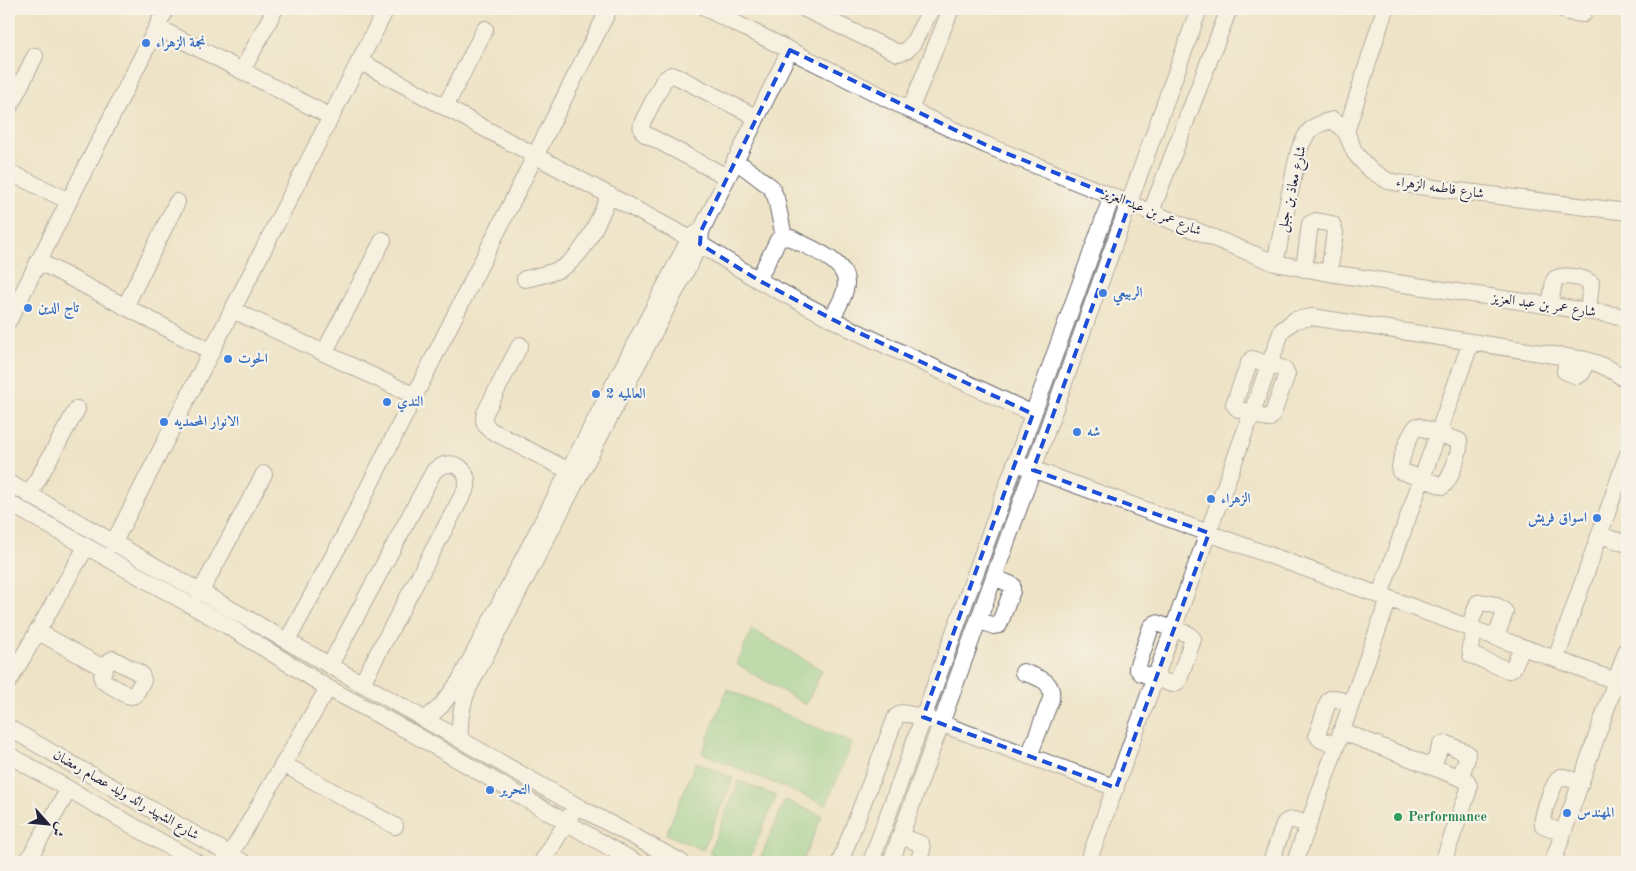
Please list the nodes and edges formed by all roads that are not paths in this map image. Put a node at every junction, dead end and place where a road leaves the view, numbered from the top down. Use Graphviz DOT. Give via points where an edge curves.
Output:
graph roads {
  1 [pos="166,9"];
  2 [pos="274,9"];
  3 [pos="386,9"];
  4 [pos="609,9"];
  5 [pos="707,9"];
  6 [pos="806,9"];
  7 [pos="931,9"];
  8 [pos="951,9"];
  9 [pos="1199,9"];
  10 [pos="1229,9"];
  11 [pos="1385,9"];
  12 [pos="1563,9"];
  13 [pos="1583,14"];
  14 [pos="157,27"];
  15 [pos="484,29"];
  16 [pos="790,50"];
  17 [pos="35,56"];
  18 [pos="360,61"];
  19 [pos="242,71"];
  20 [pos="445,107"];
  21 [pos="9,108"];
  22 [pos="910,110"];
  23 [pos="331,117"];
  24 [pos="756,117"];
  25 [pos="1346,132"];
  26 [pos="536,156"];
  27 [pos="736,160"];
  28 [pos="9,172"];
  29 [pos="727,177"];
  30 [pos="610,195"];
  31 [pos="1112,196"];
  32 [pos="69,201"];
  33 [pos="177,202"];
  34 [pos="1130,204"];
  35 [pos="1151,212"];
  36 [pos="1627,212"];
  37 [pos="697,237"];
  38 [pos="784,237"];
  39 [pos="383,240"];
  40 [pos="38,262"];
  41 [pos="1276,262"];
  42 [pos="1304,269"];
  43 [pos="1329,273"];
  44 [pos="525,280"];
  45 [pos="758,280"];
  46 [pos="1550,306"];
  47 [pos="125,307"];
  48 [pos="233,310"];
  49 [pos="1588,311"];
  50 [pos="1627,317"];
  51 [pos="832,318"];
  52 [pos="9,320"];
  53 [pos="1471,342"];
  54 [pos="520,345"];
  55 [pos="212,352"];
  56 [pos="324,353"];
  57 [pos="1627,381"];
  58 [pos="415,396"];
  59 [pos="78,409"];
  60 [pos="1033,414"];
  61 [pos="1439,433"];
  62 [pos="1627,456"];
  63 [pos="1015,463"];
  64 [pos="1033,470"];
  65 [pos="574,473"];
  66 [pos="264,474"];
  67 [pos="1422,480"];
  68 [pos="9,483"];
  69 [pos="29,494"];
  70 [pos="9,503"];
  71 [pos="1209,533"];
  72 [pos="1600,535"];
  73 [pos="113,544"];
  74 [pos="1627,544"];
  75 [pos="86,547"];
  76 [pos="200,593"];
  77 [pos="1384,597"];
  78 [pos="1174,629"];
  79 [pos="1472,629"];
  80 [pos="38,631"];
  81 [pos="1496,637"];
  82 [pos="288,641"];
  83 [pos="1522,646"];
  84 [pos="1627,653"];
  85 [pos="1556,659"];
  86 [pos="330,665"];
  87 [pos="105,669"];
  88 [pos="1023,672"];
  89 [pos="1156,678"];
  90 [pos="1616,681"];
  91 [pos="9,682"];
  92 [pos="362,683"];
  93 [pos="328,688"];
  94 [pos="1351,704"];
  95 [pos="923,717"];
  96 [pos="426,719"];
  97 [pos="942,724"];
  98 [pos="9,728"];
  99 [pos="460,738"];
  100 [pos="1338,738"];
  101 [pos="9,755"];
  102 [pos="1029,756"];
  103 [pos="283,764"];
  104 [pos="1433,766"];
  105 [pos="1461,776"];
  106 [pos="1580,783"];
  107 [pos="1116,788"];
  108 [pos="69,789"];
  109 [pos="577,806"];
  110 [pos="566,823"];
  111 [pos="1308,825"];
  112 [pos="395,826"];
  113 [pos="1563,833"];
  114 [pos="901,836"];
  115 [pos="236,859"];
  116 [pos="27,862"];
  117 [pos="196,862"];
  118 [pos="542,862"];
  119 [pos="635,862"];
  120 [pos="681,862"];
  121 [pos="840,862"];
  122 [pos="871,862"];
  123 [pos="892,862"];
  124 [pos="918,862"];
  125 [pos="1088,862"];
  126 [pos="1271,862"];
  127 [pos="1294,862"];
  128 [pos="1443,862"];
  129 [pos="1553,862"];
  1 -- 14 [label="street"];
  2 -- 19 [label="street"];
  3 -- 18 [label="street"];
  4 -- 26 [label="street"];
  5 -- 16 [label="street, شارع عمر بن عبد العزيز"];
  6 -- 7 [label="street" via="898,53 913,43"];
  8 -- 22 [label="street"];
  9 -- 34 [label="street"];
  10 -- 35 [label="street"];
  11 -- 25 [label="street"];
  12 -- 13 [label="street"];
  14 -- 19 [label="street"];
  14 -- 32 [label="street"];
  15 -- 20 [label="street"];
  16 -- 22 [label="street, شارع عمر بن عبد العزيز"];
  16 -- 24 [label="street"];
  17 -- 21 [label="street"];
  18 -- 20 [label="street"];
  18 -- 23 [label="street"];
  19 -- 23 [label="street"];
  20 -- 26 [label="street"];
  22 -- 31 [label="street, شارع عمر بن عبد العزيز"];
  23 -- 48 [label="street"];
  24 -- 27 [label="street"];
  24 -- 29 [label="street" via="671,75 664,80 642,121 645,134"];
  25 -- 36 [label="street, شارع فاطمه الزهراء" via="1354,153 1369,169 1388,181"];
  25 -- 41 [label="street, شارع معاذ بن جبل" via="1333,120 1317,124 1305,135 1299,150"];
  26 -- 30 [label="street"];
  26 -- 58 [label="street"];
  27 -- 29 [label="street"];
  27 -- 38 [label="street" via="771,187"];
  28 -- 32 [label="street"];
  29 -- 37 [label="street"];
  30 -- 37 [label="street"];
  30 -- 44 [label="street" via="583,248 573,260 560,269"];
  31 -- 34 [label="street, شارع عمر بن عبد العزيز"];
  31 -- 60 [label="street"];
  32 -- 40 [label="street"];
  33 -- 47 [label="street"];
  34 -- 35 [label="street, شارع عمر بن عبد العزيز"];
  34 -- 64 [label="street"];
  35 -- 41 [label="street, شارع عمر بن عبد العزيز"];
  37 -- 45 [label="street"];
  37 -- 65 [label="street"];
  38 -- 45 [label="street" via="777,242"];
  38 -- 51 [label="street" via="832,260 842,269 846,288"];
  39 -- 56 [label="street"];
  40 -- 47 [label="street"];
  40 -- 52 [label="street"];
  41 -- 42 [label="street, شارع عمر بن عبد العزيز"];
  42 -- 43 [label="street, شارع عمر بن عبد العزيز"];
  42 -- 43 [label="street" via="1310,224 1316,221 1329,223 1335,232"];
  43 -- 46 [label="street, شارع عمر بن عبد العزيز"];
  45 -- 51 [label="street"];
  46 -- 49 [label="street, شارع عمر بن عبد العزيز"];
  46 -- 49 [label="street" via="1554,281 1560,276 1591,283"];
  47 -- 55 [label="street"];
  48 -- 55 [label="street"];
  48 -- 56 [label="street"];
  49 -- 50 [label="street, شارع عمر بن عبد العزيز"];
  51 -- 60 [label="street"];
  53 -- 57 [label="street" via="1600,363"];
  53 -- 61 [label="street"];
  53 -- 71 [label="street" via="1312,317 1295,320 1282,330 1276,344"];
  54 -- 65 [label="street" via="485,413 485,426"];
  55 -- 73 [label="street"];
  56 -- 58 [label="street"];
  58 -- 82 [label="street"];
  59 -- 69 [label="street"];
  60 -- 63 [label="street"];
  61 -- 67 [label="street"];
  61 -- 67 [label="street" via="1460,445 1450,475 1443,486"];
  61 -- 67 [label="street" via="1420,426 1414,428 1403,458 1400,471"];
  62 -- 72 [label="street"];
  63 -- 64 [label="street"];
  63 -- 95 [label="street"];
  64 -- 71 [label="street"];
  64 -- 97 [label="street"];
  65 -- 96 [label="street" via="459,682"];
  65 -- 99 [label="street" via="468,689 460,718"];
  66 -- 76 [label="street"];
  67 -- 77 [label="street"];
  68 -- 69 [label="street"];
  69 -- 73 [label="street"];
  70 -- 75 [label="street"];
  71 -- 77 [label="street"];
  71 -- 78 [label="street"];
  72 -- 74 [label="street"];
  72 -- 85 [label="street"];
  73 -- 76 [label="street"];
  75 -- 80 [label="street"];
  75 -- 93 [label="street" via="228,626"];
  76 -- 82 [label="street"];
  77 -- 79 [label="street"];
  77 -- 94 [label="street"];
  78 -- 89 [label="street"];
  78 -- 89 [label="street" via="1193,639 1178,682 1172,684"];
  79 -- 81 [label="street"];
  79 -- 81 [label="street" via="1478,603 1485,602 1505,612"];
  79 -- 83 [label="street" via="1471,655 1505,669 1514,668"];
  80 -- 87 [label="street"];
  80 -- 91 [label="street"];
  81 -- 83 [label="street"];
  82 -- 86 [label="street"];
  83 -- 85 [label="street"];
  84 -- 90 [label="street"];
  85 -- 90 [label="street"];
  86 -- 92 [label="street"];
  86 -- 92 [label="street" via="434,471 445,464 458,466 466,475 467,487"];
  88 -- 102 [label="street" via="1046,680 1052,692"];
  89 -- 107 [label="street"];
  90 -- 106 [label="street"];
  92 -- 96 [label="street"];
  93 -- 103 [label="street"];
  93 -- 110 [label="street"];
  94 -- 100 [label="street"];
  94 -- 100 [label="street" via="1335,698 1328,702 1317,735 1321,740"];
  95 -- 97 [label="street"];
  95 -- 121 [label="street" via="902,713 896,717"];
  95 -- 122 [label="street"];
  96 -- 99 [label="street"];
  97 -- 102 [label="street"];
  97 -- 114 [label="street"];
  98 -- 115 [label="street, شارع الشهيد رائد وليد عصام رمضان"];
  99 -- 109 [label="street"];
  100 -- 104 [label="street"];
  100 -- 111 [label="street"];
  101 -- 108 [label="street, شارع الشهيد رائد وليد عصام رمضان"];
  102 -- 107 [label="street"];
  103 -- 112 [label="street"];
  103 -- 115 [label="street"];
  104 -- 105 [label="street"];
  104 -- 105 [label="street" via="1441,745 1447,744 1467,752"];
  105 -- 128 [label="street" via="1469,786 1468,792"];
  106 -- 113 [label="street"];
  106 -- 113 [label="street" via="1564,777 1557,779 1542,821 1547,827"];
  107 -- 125 [label="street"];
  108 -- 116 [label="street"];
  108 -- 117 [label="street, شارع الشهيد رائد وليد عصام رمضان"];
  109 -- 110 [label="street"];
  109 -- 120 [label="street"];
  110 -- 118 [label="street"];
  110 -- 119 [label="street"];
  111 -- 126 [label="street" via="1292,820 1286,822"];
  111 -- 127 [label="street"];
  113 -- 129 [label="street"];
  114 -- 123 [label="street"];
  114 -- 124 [label="street" via="922,844"];
}
